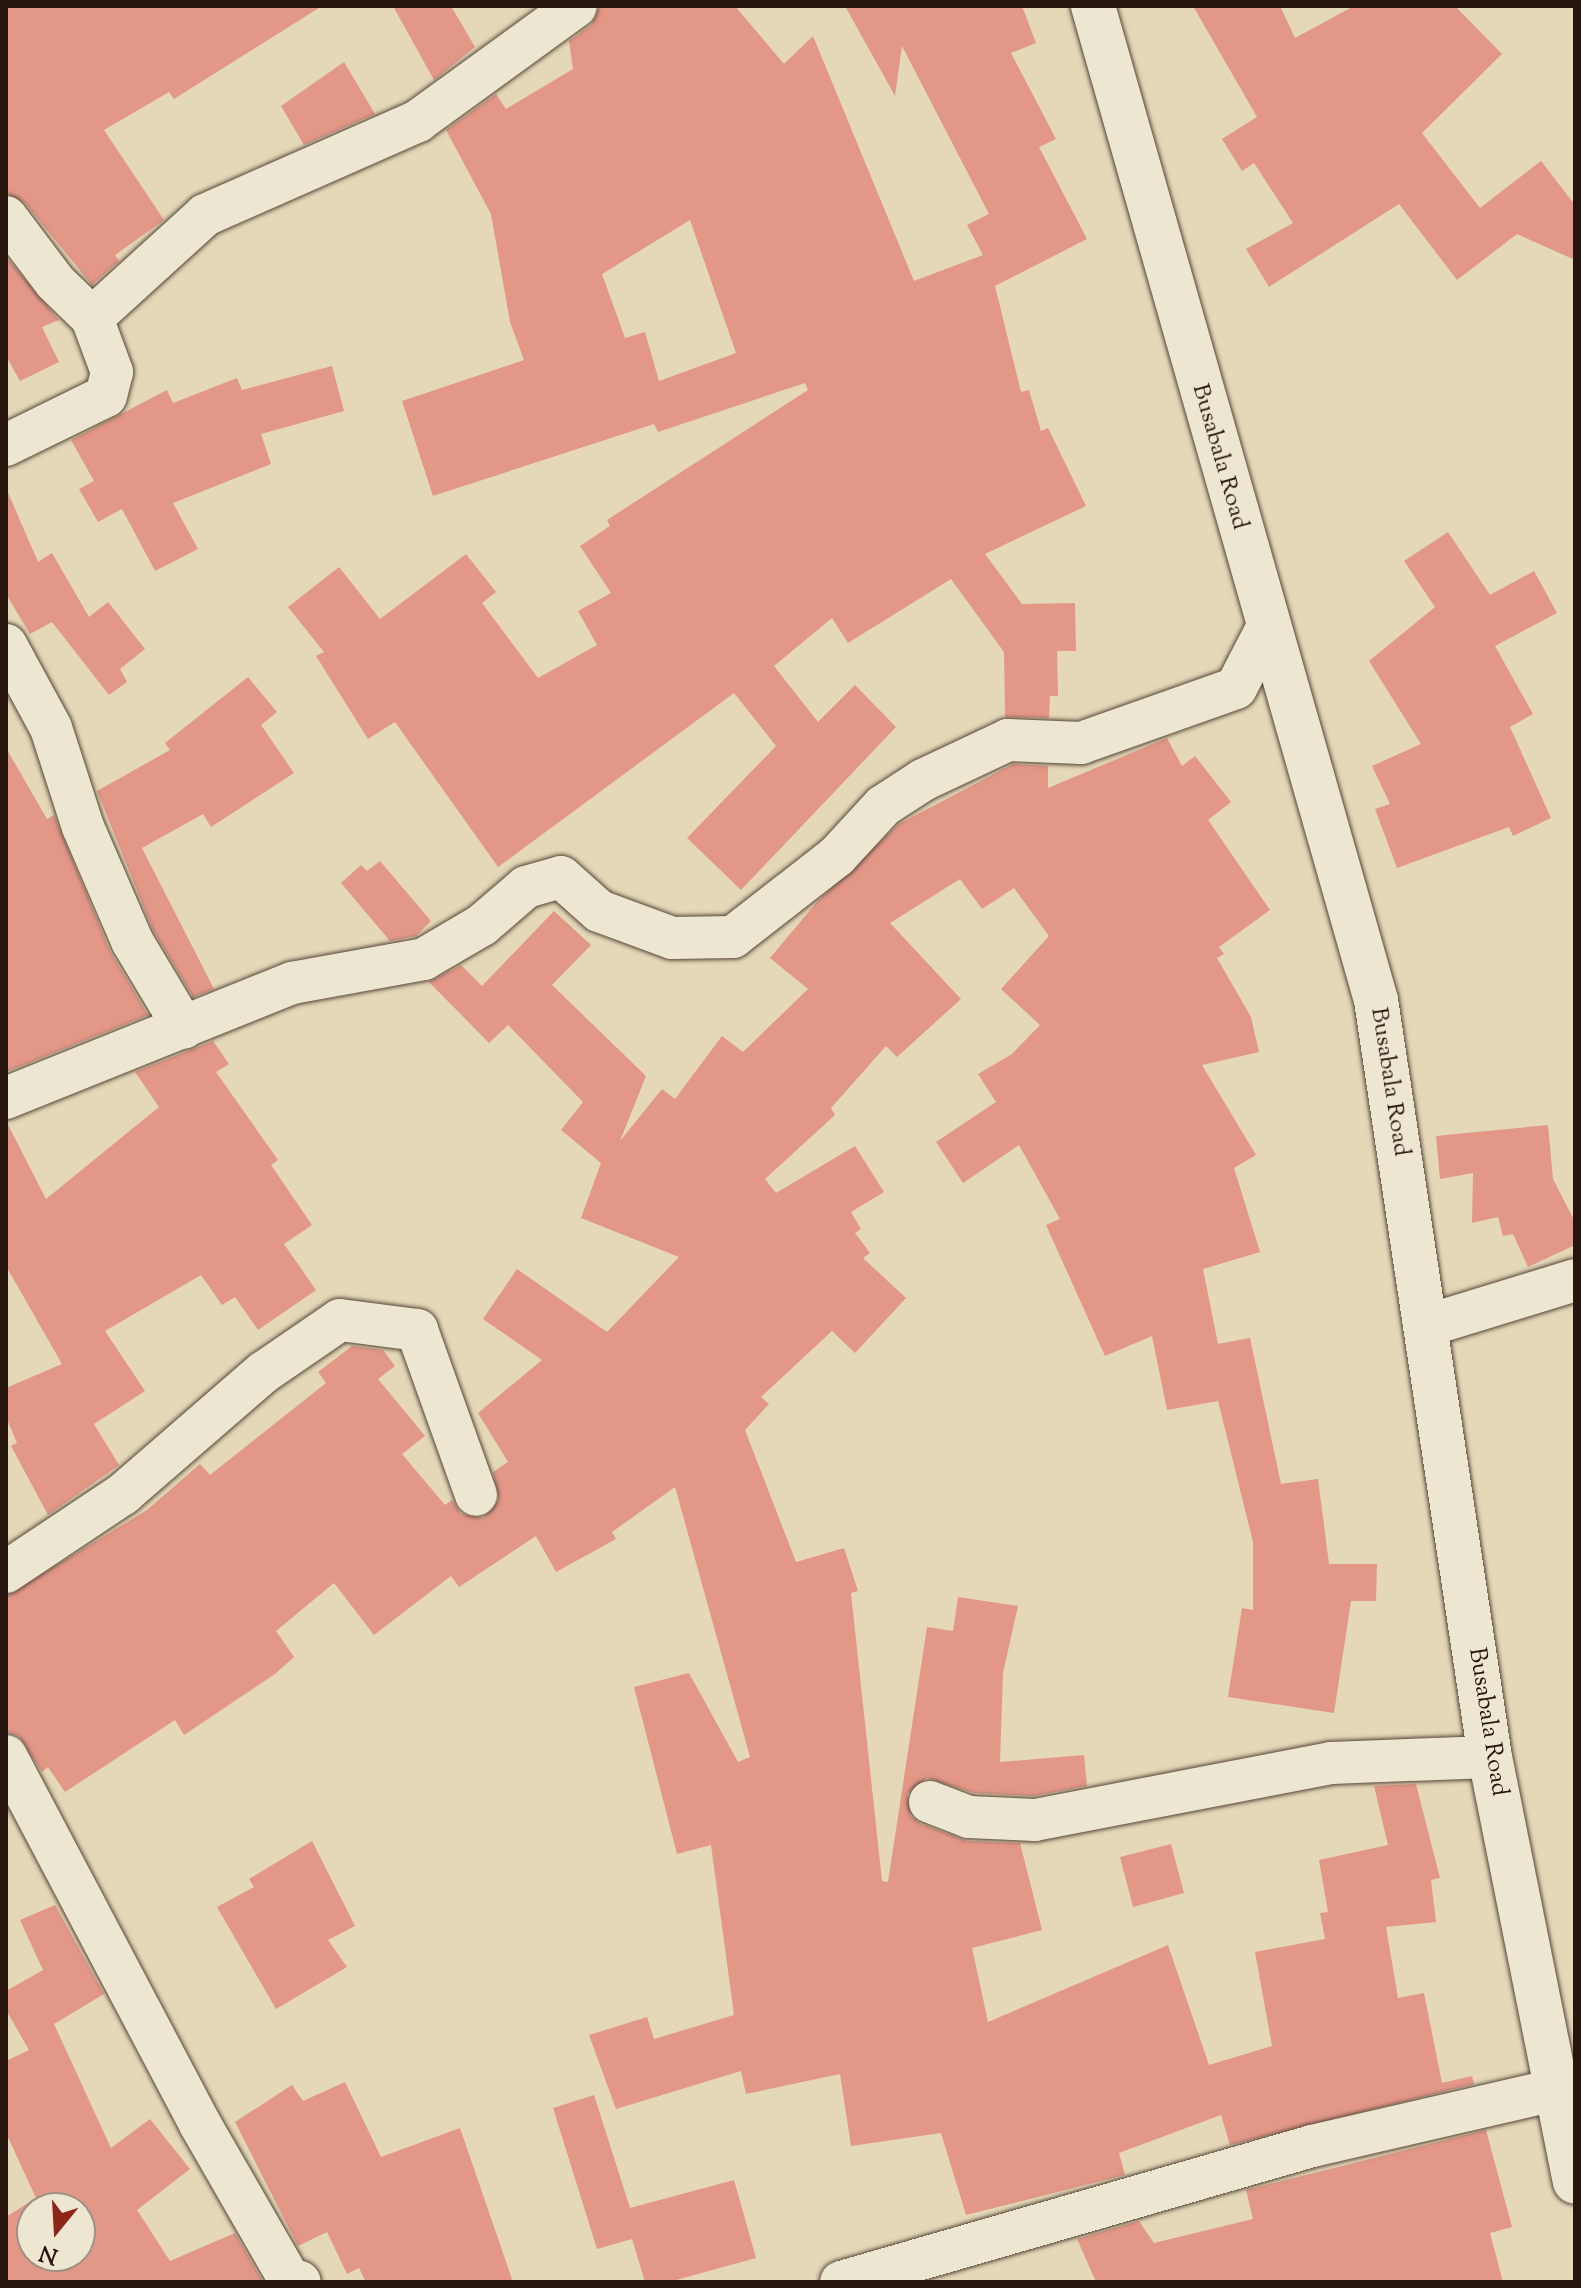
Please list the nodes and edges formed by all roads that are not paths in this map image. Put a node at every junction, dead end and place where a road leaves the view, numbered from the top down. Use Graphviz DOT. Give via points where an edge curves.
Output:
graph roads {
  1 [pos="576,6"];
  2 [pos="1093,6"];
  3 [pos="6,217"];
  4 [pos="92,318"];
  5 [pos="6,445"];
  6 [pos="1269,624"];
  7 [pos="6,645"];
  8 [pos="184,1028"];
  9 [pos="6,1098"];
  10 [pos="1575,1280"];
  11 [pos="1429,1325"];
  12 [pos="476,1495"];
  13 [pos="6,1572"];
  14 [pos="6,1756"];
  15 [pos="1490,1757"];
  16 [pos="930,1802"];
  17 [pos="1555,2090"];
  18 [pos="1575,2182"];
  19 [pos="300,2282"];
  20 [pos="841,2282"];
  1 -- 4 [label="street" via="418,121 205,215"];
  2 -- 6 [label="street, Busabala Road"];
  3 -- 4 [label="street" via="55,282"];
  4 -- 5 [label="street" via="112,372 106,396"];
  6 -- 8 [label="street" via="1236,688 1081,743 1008,740 923,780 883,806 837,856 733,937 672,938 599,911 561,877 526,887 482,925 424,959 292,983"];
  6 -- 11 [label="street, Busabala Road" via="1376,1000"];
  7 -- 8 [label="street" via="51,728 83,827 132,941"];
  8 -- 9 [label="street"];
  10 -- 11 [label="street"];
  11 -- 15 [label="street, Busabala Road"];
  12 -- 13 [label="street" via="417,1330 340,1320 264,1372 123,1494"];
  14 -- 19 [label="street" via="200,2124 289,2279"];
  15 -- 16 [label="street" via="1331,1763 1021,1821 969,1817"];
  15 -- 17 [label="street, Busabala Road"];
  17 -- 18 [label="street, Busabala Road"];
  17 -- 20 [label="street" via="1312,2146"];
}
